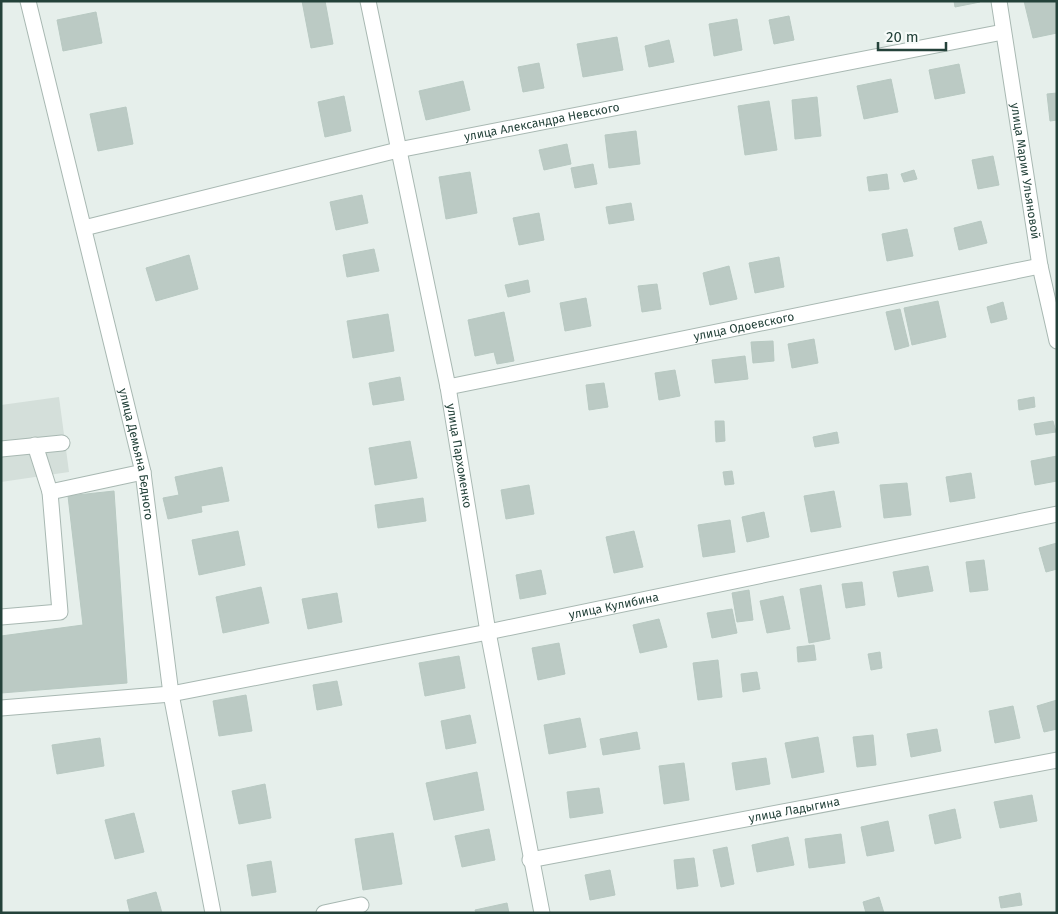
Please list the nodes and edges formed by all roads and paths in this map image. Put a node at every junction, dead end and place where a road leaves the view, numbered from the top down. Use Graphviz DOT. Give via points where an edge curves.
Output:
graph roads {
  1 [pos="28,1"];
  2 [pos="368,1"];
  3 [pos="998,1"];
  4 [pos="1003,32"];
  5 [pos="398,150"];
  6 [pos="84,228"];
  7 [pos="1040,266"];
  8 [pos="1057,341"];
  9 [pos="448,387"];
  10 [pos="62,442"];
  11 [pos="35,445"];
  12 [pos="1,449"];
  13 [pos="143,472"];
  14 [pos="50,492"];
  15 [pos="1057,514"];
  16 [pos="1,617"];
  17 [pos="488,632"];
  18 [pos="171,694"];
  19 [pos="1,708"];
  20 [pos="1057,760"];
  21 [pos="530,860"];
  22 [pos="361,905"];
  23 [pos="212,913"];
  24 [pos="324,913"];
  25 [pos="542,913"];
  1 -- 6 [label="street, улица Демьяна Бедного"];
  2 -- 5 [label="street, улица Пархоменко"];
  3 -- 4 [label="street, улица Марии Ульяновой"];
  4 -- 5 [label="street, улица Александра Невского"];
  4 -- 7 [label="street, улица Марии Ульяновой"];
  5 -- 6 [label="street, улица Александра Невского"];
  5 -- 9 [label="street, улица Пархоменко"];
  6 -- 13 [label="street, улица Демьяна Бедного"];
  7 -- 8 [label="street, улица Марии Ульяновой"];
  7 -- 9 [label="street, улица Одоевского"];
  9 -- 17 [label="street, улица Пархоменко"];
  10 -- 11 [label="street"];
  11 -- 12 [label="street"];
  11 -- 14 [label="street"];
  13 -- 14 [label="street"];
  13 -- 18 [label="street, улица Демьяна Бедного"];
  14 -- 16 [label="street" via="60,612"];
  15 -- 17 [label="street, улица Кулибина"];
  17 -- 18 [label="street, улица Кулибина"];
  17 -- 21 [label="street, улица Пархоменко"];
  18 -- 19 [label="street, улица Кулибина"];
  18 -- 23 [label="street, улица Демьяна Бедного"];
  20 -- 21 [label="street, улица Ладыгина"];
  21 -- 25 [label="street, улица Пархоменко"];
  22 -- 24 [label="street"];
}
